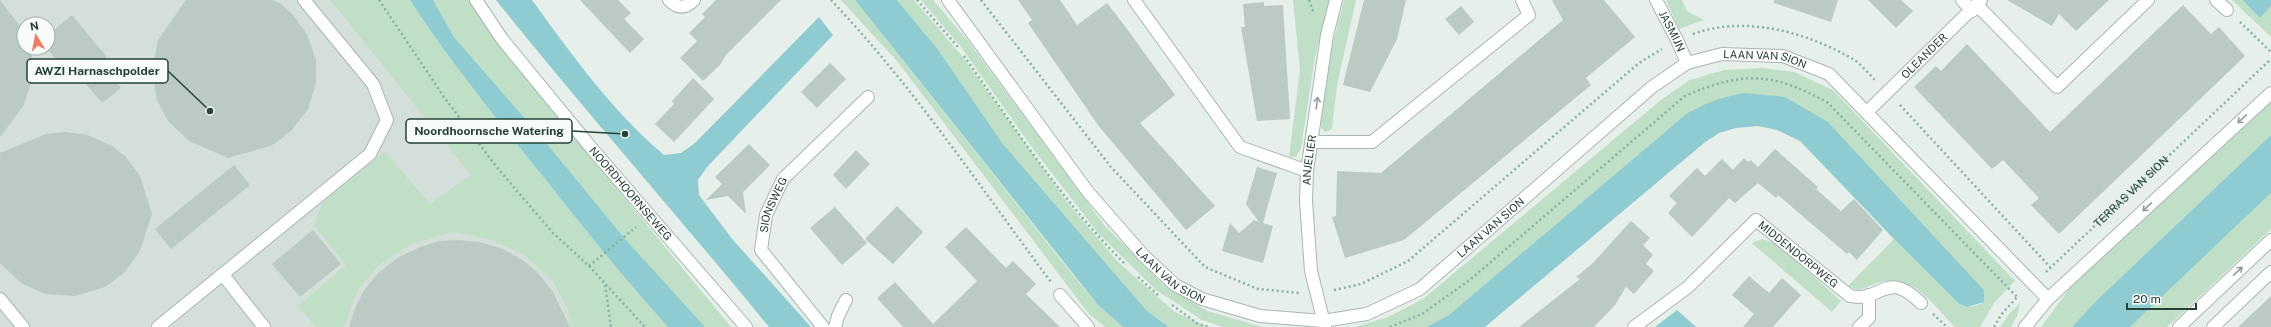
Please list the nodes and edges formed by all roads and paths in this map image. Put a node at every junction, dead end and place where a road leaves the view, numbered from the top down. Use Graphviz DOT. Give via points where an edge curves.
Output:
graph roads {
  1 [pos="304,0"];
  2 [pos="379,0"];
  3 [pos="476,0"];
  4 [pos="669,0"];
  5 [pos="694,0"];
  6 [pos="831,0"];
  7 [pos="948,0"];
  8 [pos="981,0"];
  9 [pos="1134,0"];
  10 [pos="1336,0"];
  11 [pos="1522,0"];
  12 [pos="1656,0"];
  13 [pos="1962,0"];
  14 [pos="2148,0"];
  15 [pos="2216,0"];
  16 [pos="1977,5"];
  17 [pos="2227,10"];
  18 [pos="1677,40"];
  19 [pos="2271,52"];
  20 [pos="2271,59"];
  21 [pos="1687,63"];
  22 [pos="1888,92"];
  23 [pos="2271,93"];
  24 [pos="868,97"];
  25 [pos="1867,112"];
  26 [pos="1312,142"];
  27 [pos="1307,171"];
  28 [pos="638,225"];
  29 [pos="2271,240"];
  30 [pos="589,266"];
  31 [pos="2050,267"];
  32 [pos="2271,272"];
  33 [pos="223,275"];
  34 [pos="605,284"];
  35 [pos="2033,284"];
  36 [pos="1315,294"];
  37 [pos="1060,295"];
  38 [pos="1869,295"];
  39 [pos="2017,297"];
  40 [pos="0,299"];
  41 [pos="2048,299"];
  42 [pos="846,300"];
  43 [pos="1921,302"];
  44 [pos="1324,324"];
  45 [pos="23,327"];
  46 [pos="158,327"];
  47 [pos="264,327"];
  48 [pos="610,327"];
  49 [pos="645,327"];
  50 [pos="746,327"];
  51 [pos="823,327"];
  52 [pos="835,327"];
  53 [pos="1088,327"];
  54 [pos="1390,327"];
  55 [pos="1634,327"];
  56 [pos="1859,327"];
  57 [pos="1994,327"];
  58 [pos="2025,327"];
  59 [pos="2179,327"];
  60 [pos="2213,327"];
  1 -- 33 [label="street" via="373,84 387,120 370,154"];
  2 -- 30 [label="path" via="444,97 495,165 552,232"];
  3 -- 50 [label="street, NOORDHOORNSEWEG" via="502,39 593,150"];
  4 -- 5 [label="street" via="676,6 683,7"];
  6 -- 37 [label="path" via="864,34 912,94"];
  7 -- 44 [label="street, LAAN VAN SION" via="1088,192 1143,255 1175,285 1202,299 1260,316"];
  8 -- 36 [label="path" via="1112,167 1205,267 1258,289"];
  9 -- 27 [label="street" via="1240,147"];
  26 -- 10 [label="street, ANJELIER, one-way" via="1327,35"];
  11 -- 26 [label="street" via="1529,15 1372,142"];
  12 -- 18 [label="street, JASMIJN"];
  13 -- 16 [label="street"];
  14 -- 16 [label="street" via="2057,87"];
  15 -- 17 [label="street"];
  16 -- 22 [label="street, OLEANDER"];
  17 -- 19 [label="path"];
  18 -- 21 [label="street, JASMIJN"];
  18 -- 22 [label="path" via="1725,27 1753,26 1789,32 1854,59"];
  18 -- 36 [label="path" via="1639,63 1408,261 1361,284"];
  20 -- 31 [label="path, TERRAS VAN SION"];
  21 -- 25 [label="street, LAAN VAN SION" via="1722,54 1783,56 1829,74"];
  21 -- 44 [label="street, LAAN VAN SION" via="1652,87 1420,288 1367,314"];
  22 -- 25 [label="street, OLEANDER"];
  22 -- 31 [label="path"];
  23 -- 41 [label="street, TERRAS VAN SION, one-way"];
  24 -- 51 [label="street, SIONSWEG" via="783,179 766,215 761,250"];
  25 -- 35 [label="street, LAAN VAN SION"];
  26 -- 27 [label="street, ANJELIER"];
  27 -- 36 [label="street, ANJELIER" via="1306,201"];
  28 -- 30 [label="path"];
  59 -- 29 [label="street, one-way"];
  30 -- 34 [label="path"];
  31 -- 35 [label="path, TERRAS VAN SION"];
  32 -- 60 [label="street"];
  33 -- 46 [label="street"];
  33 -- 47 [label="street"];
  34 -- 48 [label="path"];
  34 -- 49 [label="path"];
  35 -- 39 [label="path, TERRAS VAN SION"];
  35 -- 41 [label="street, LAAN VAN SION"];
  36 -- 44 [label="street, ANJELIER"];
  37 -- 53 [label="street"];
  38 -- 43 [label="street, MIDDENDORPWEG" via="1885,288 1896,287 1908,290"];
  38 -- 55 [label="street, MIDDENDORPWEG" via="1858,298 1850,296 1756,220 1688,287"];
  38 -- 56 [label="street" via="1868,318"];
  39 -- 54 [label="path" via="1828,103 1802,88 1783,81 1760,78 1709,85 1685,96 1471,279 1422,314"];
  39 -- 57 [label="path, TERRAS VAN SION"];
  40 -- 45 [label="street"];
  41 -- 58 [label="street, TERRAS VAN SION"];
  42 -- 52 [label="street"];
}
